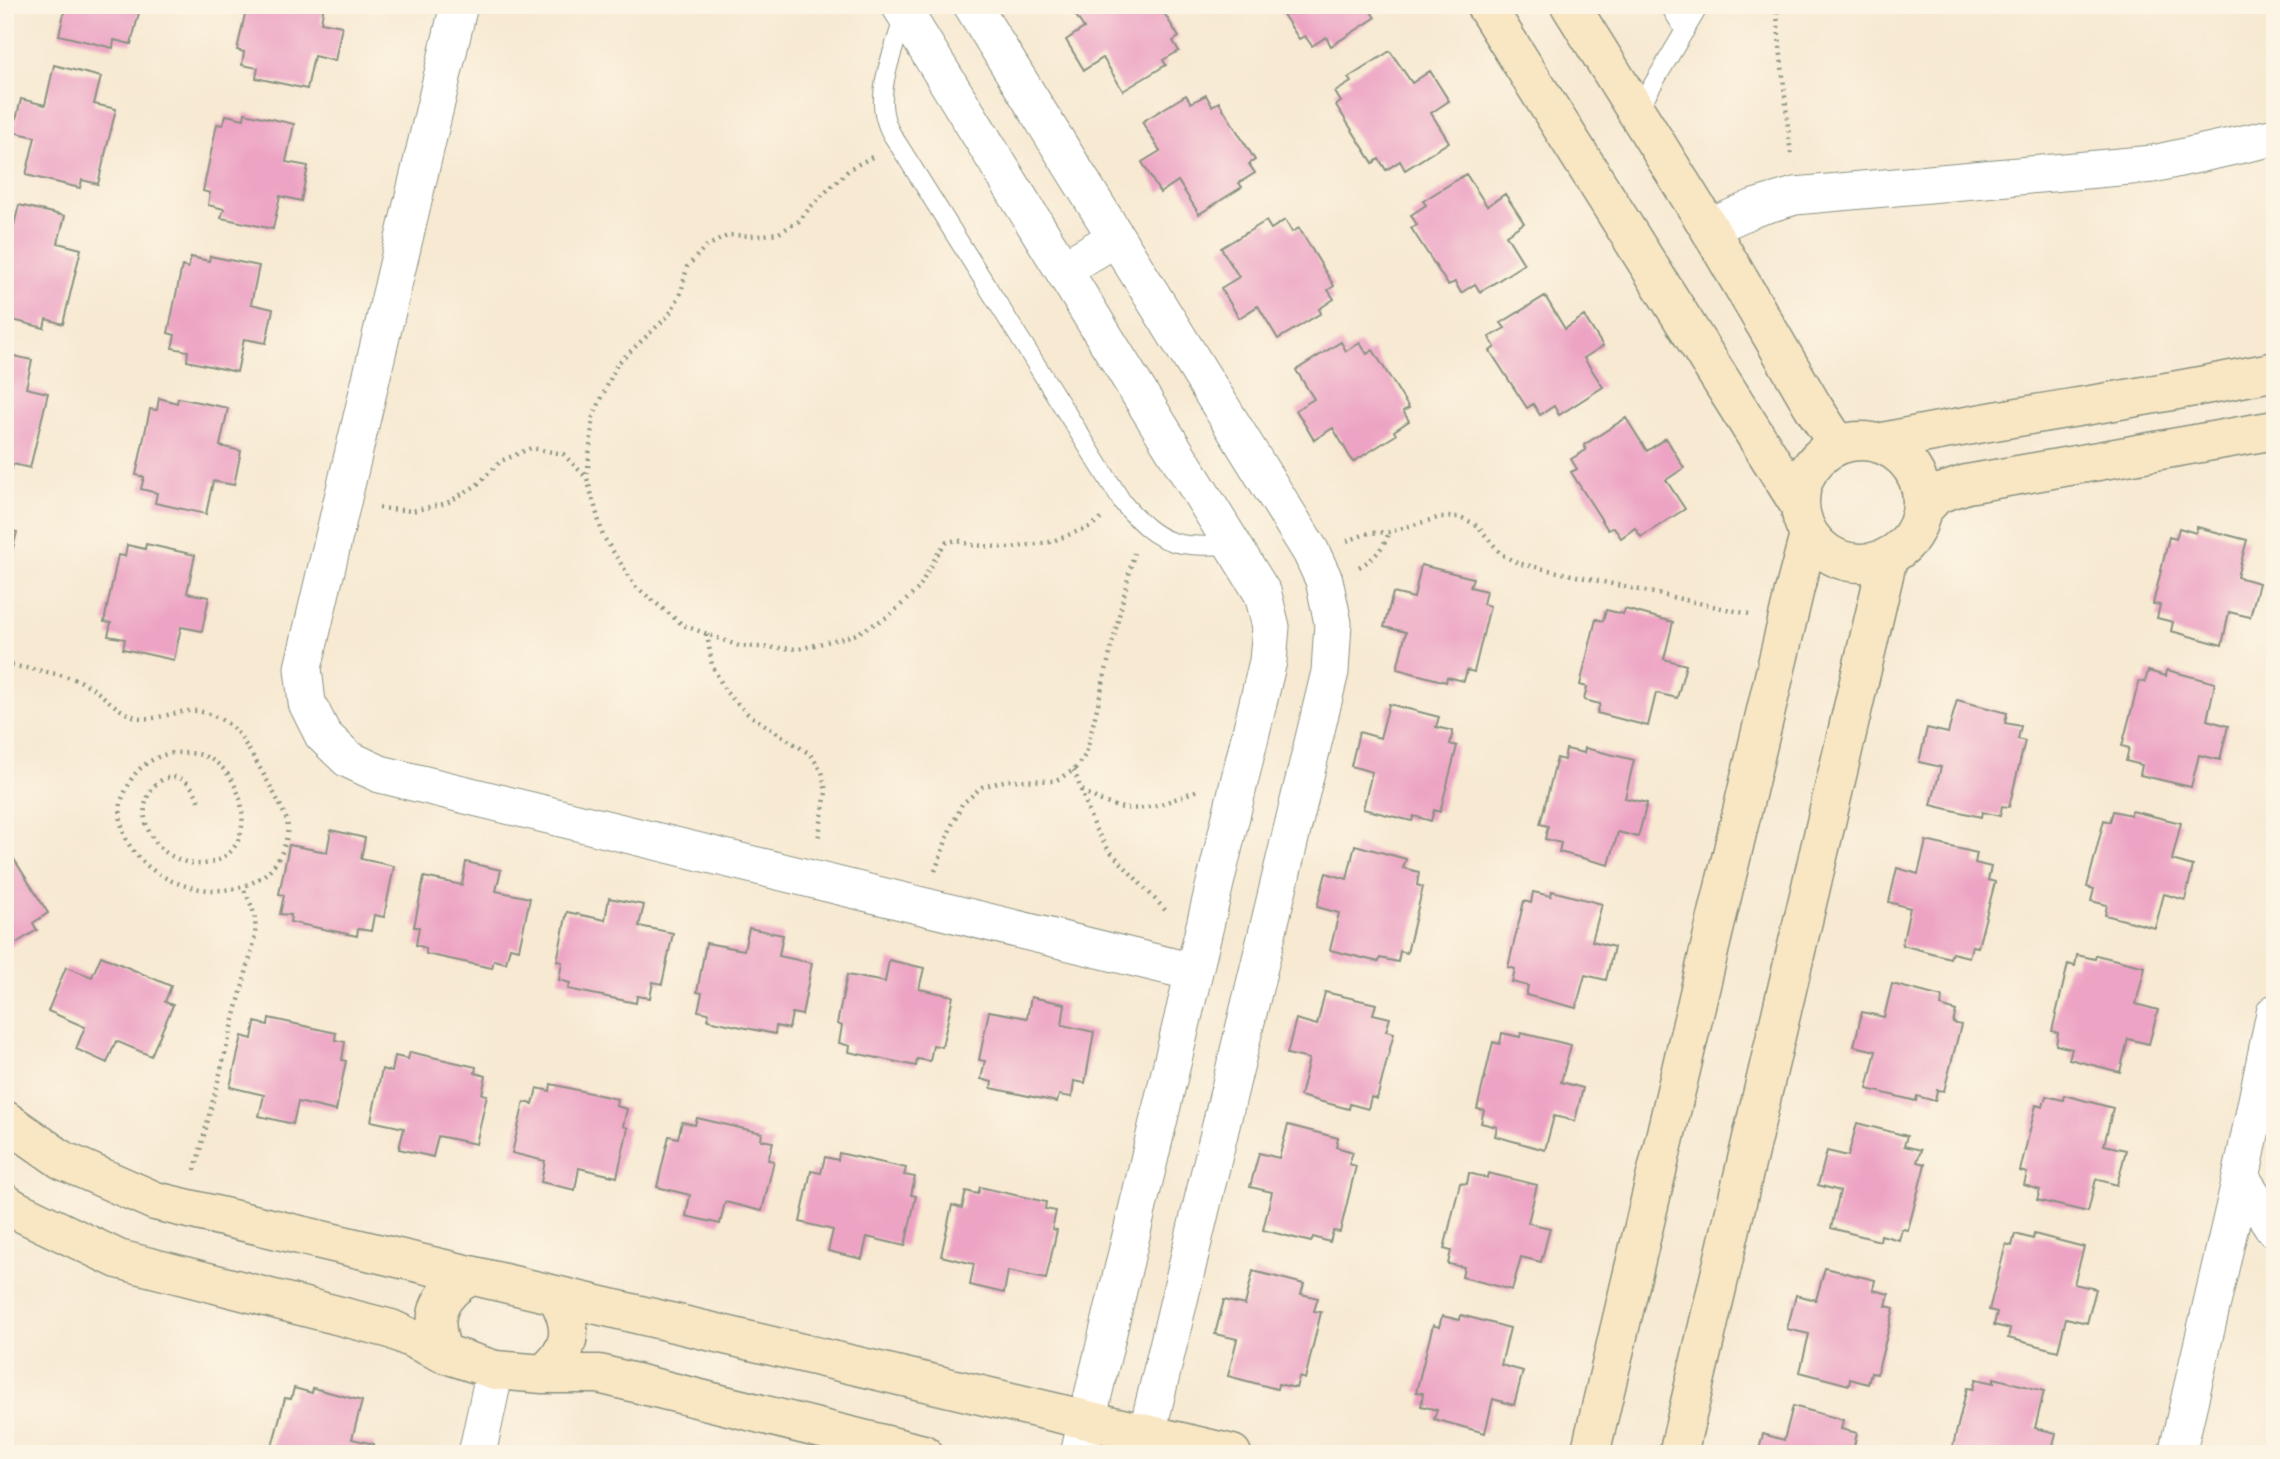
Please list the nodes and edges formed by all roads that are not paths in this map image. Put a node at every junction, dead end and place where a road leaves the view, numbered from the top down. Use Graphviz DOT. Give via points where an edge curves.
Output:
graph roads {
  1 [pos="459,5"];
  2 [pos="972,5"];
  3 [pos="1485,5"];
  4 [pos="1570,5"];
  5 [pos="1669,5"];
  6 [pos="1700,5"];
  7 [pos="902,9"];
  8 [pos="1685,31"];
  9 [pos="1637,111"];
  10 [pos="2275,137"];
  11 [pos="1709,228"];
  12 [pos="1116,238"];
  13 [pos="1063,269"];
  14 [pos="2275,371"];
  15 [pos="2275,430"];
  16 [pos="1878,443"];
  17 [pos="1838,445"];
  18 [pos="1923,509"];
  19 [pos="1805,521"];
  20 [pos="1234,545"];
  21 [pos="1888,558"];
  22 [pos="1196,959"];
  23 [pos="2275,1013"];
  24 [pos="5,1120"];
  25 [pos="2241,1178"];
  26 [pos="5,1203"];
  27 [pos="2275,1230"];
  28 [pos="470,1276"];
  29 [pos="557,1297"];
  30 [pos="443,1353"];
  31 [pos="495,1370"];
  32 [pos="542,1374"];
  33 [pos="1083,1438"];
  34 [pos="1144,1444"];
  35 [pos="477,1454"];
  36 [pos="923,1454"];
  37 [pos="1232,1454"];
  38 [pos="1590,1454"];
  39 [pos="1678,1454"];
  40 [pos="2177,1454"];
  1 -- 22 [label="street" via="303,668 307,703 323,735 348,759 380,774 923,906"];
  2 -- 12 [label="street"];
  3 -- 19 [label="street"];
  4 -- 9 [label="street"];
  5 -- 8 [label="lane"];
  6 -- 8 [label="lane"];
  7 -- 13 [label="street"];
  7 -- 20 [label="lane" via="882,100 886,123 898,144 1123,503 1141,524 1163,539 1189,547"];
  8 -- 9 [label="lane"];
  9 -- 11 [label="street"];
  10 -- 11 [label="street" via="2153,164 1794,196"];
  11 -- 17 [label="street"];
  12 -- 13 [label="street"];
  12 -- 34 [label="street" via="1311,552 1324,580 1333,623 1330,672"];
  13 -- 20 [label="street"];
  14 -- 16 [label="street"];
  15 -- 18 [label="street" via="1966,484 1937,494"];
  16 -- 17 [label="street" via="1858,440"];
  16 -- 18 [label="street" via="1897,452 1912,468 1922,488"];
  17 -- 19 [label="street" via="1809,469 1802,487"];
  18 -- 21 [label="street" via="1912,538"];
  19 -- 21 [label="street" via="1825,551 1844,562 1867,564"];
  19 -- 38 [label="street" via="1787,623"];
  20 -- 22 [label="street" via="1263,594 1271,627 1268,661"];
  21 -- 39 [label="street"];
  22 -- 33 [label="street"];
  23 -- 25 [label="street"];
  24 -- 28 [label="street" via="62,1160 155,1201"];
  25 -- 27 [label="street"];
  25 -- 40 [label="street"];
  26 -- 30 [label="street" via="118,1259 391,1329"];
  28 -- 29 [label="street"];
  28 -- 30 [label="street" via="453,1286 436,1317 436,1336"];
  29 -- 32 [label="street" via="569,1330 566,1347"];
  29 -- 33 [label="street"];
  30 -- 31 [label="street"];
  31 -- 32 [label="street"];
  31 -- 35 [label="street"];
  32 -- 36 [label="street" via="598,1374"];
  33 -- 34 [label="street"];
  34 -- 37 [label="street"];
}
